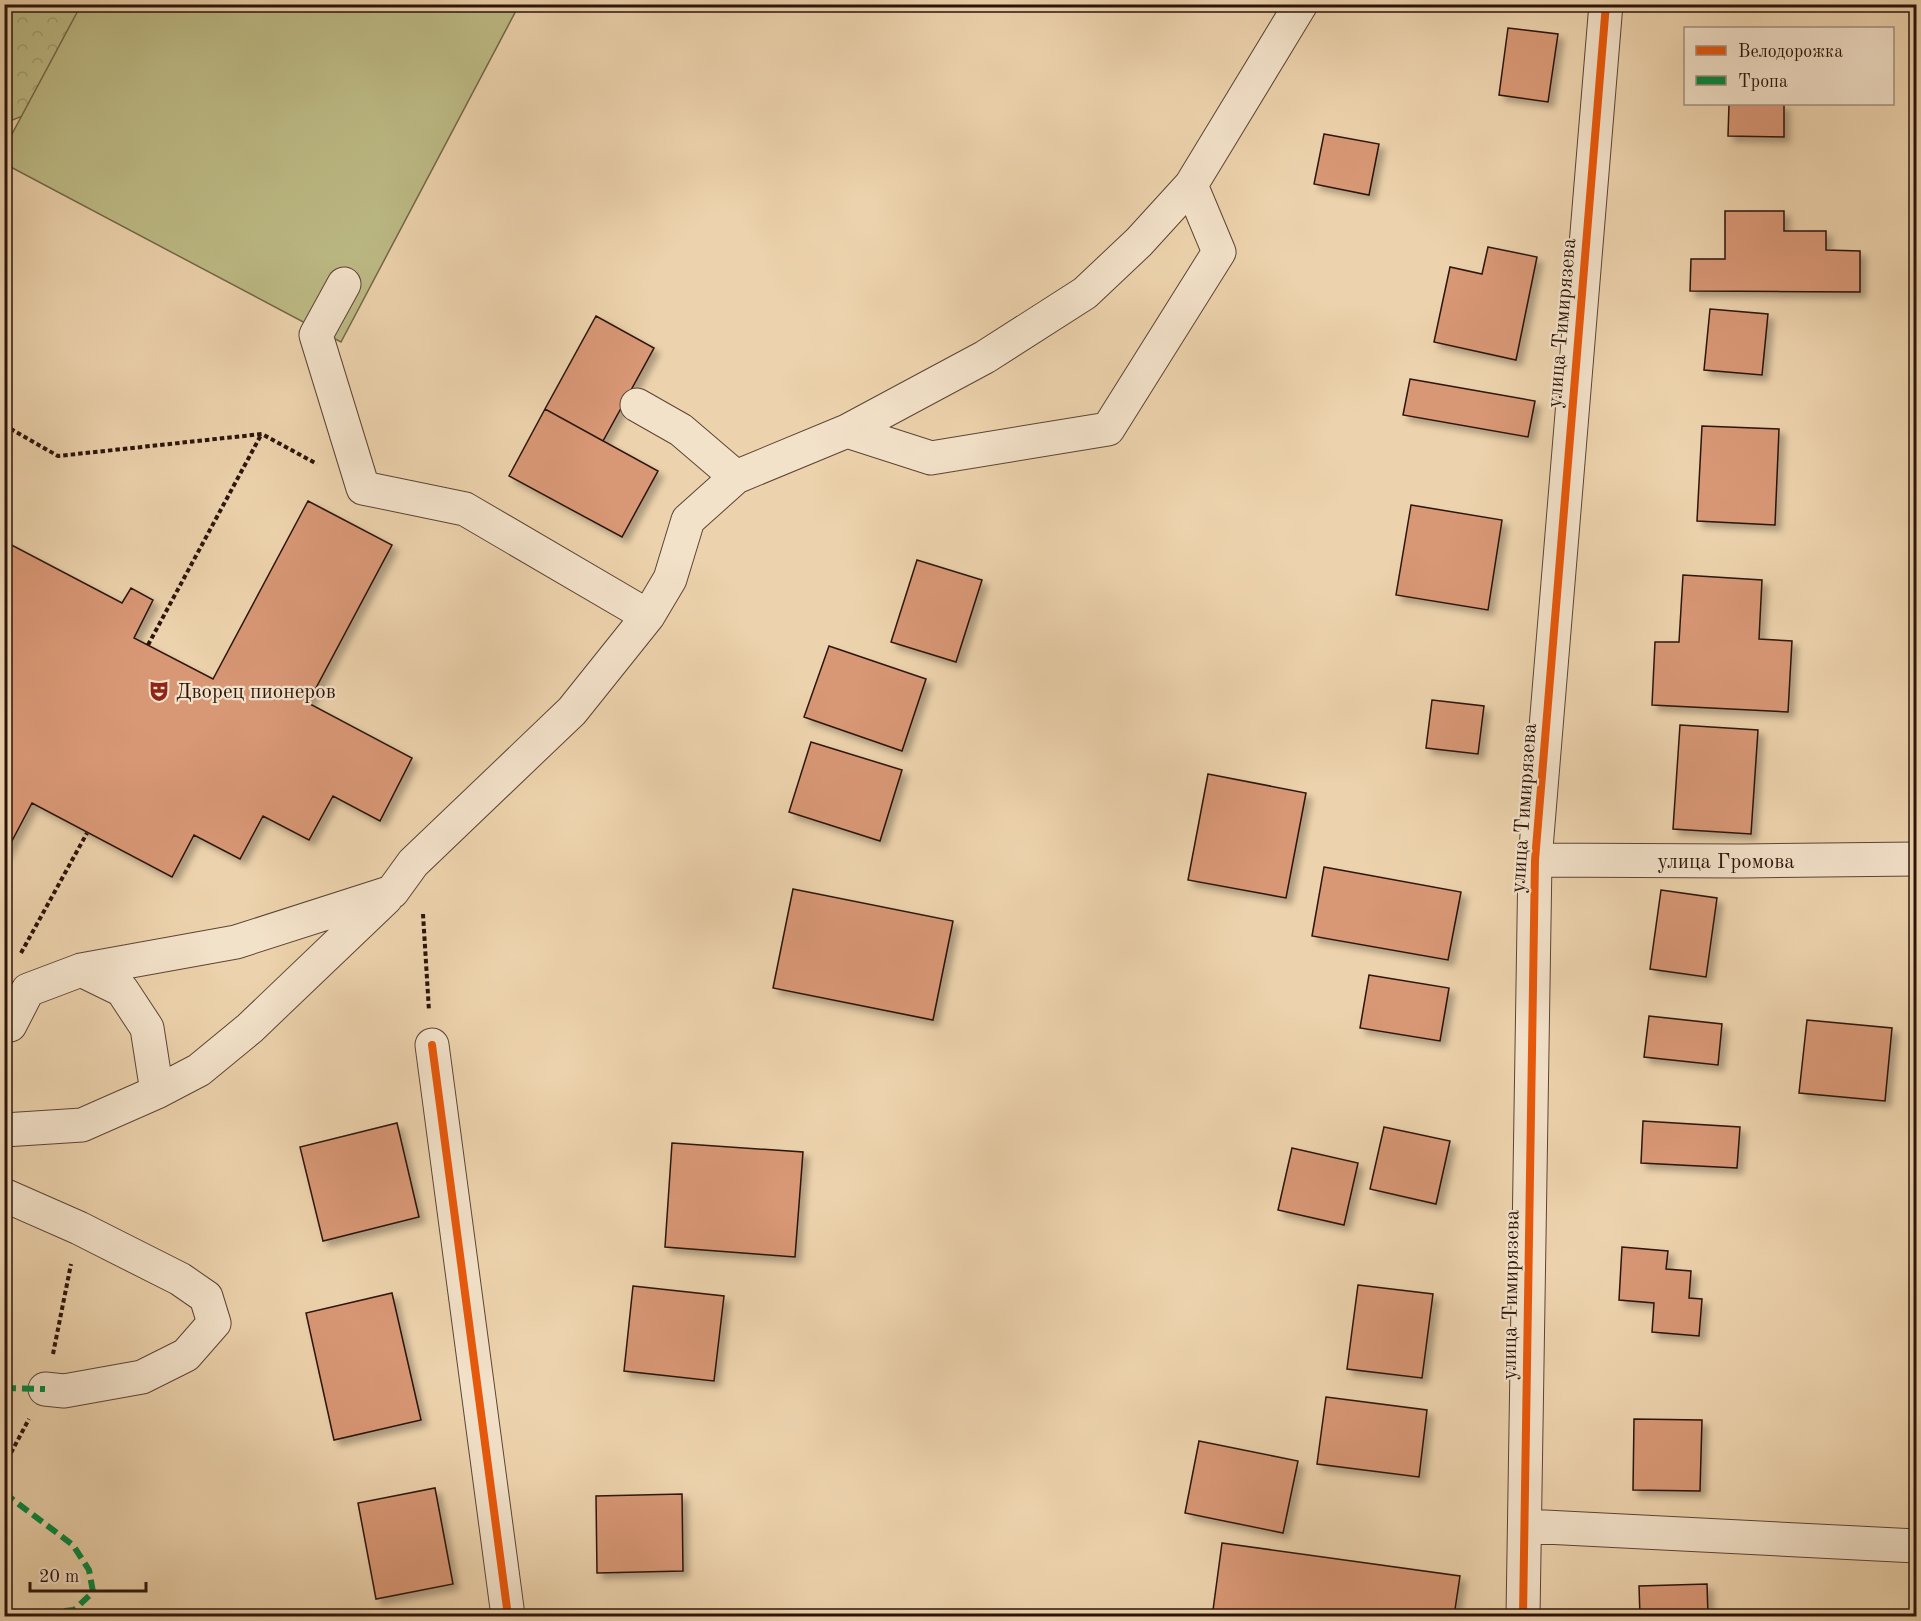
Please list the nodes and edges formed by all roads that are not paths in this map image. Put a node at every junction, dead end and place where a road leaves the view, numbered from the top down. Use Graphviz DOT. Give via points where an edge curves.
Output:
graph roads {
  1 [pos="1301,4"];
  2 [pos="1606,4"];
  3 [pos="1191,185"];
  4 [pos="344,284"];
  5 [pos="637,405"];
  6 [pos="847,431"];
  7 [pos="736,477"];
  8 [pos="648,616"];
  9 [pos="1917,859"];
  10 [pos="1535,860"];
  11 [pos="392,892"];
  12 [pos="81,970"];
  13 [pos="4,1023"];
  14 [pos="432,1046"];
  15 [pos="157,1092"];
  16 [pos="4,1130"];
  17 [pos="4,1195"];
  18 [pos="45,1389"];
  19 [pos="1525,1526"];
  20 [pos="1917,1546"];
  21 [pos="508,1617"];
  22 [pos="1523,1617"];
  1 -- 3 [label="street"];
  2 -- 10 [label="street, улица Тимирязева"];
  3 -- 6 [label="street" via="1139,242 1084,293 985,357"];
  3 -- 6 [label="street" via="1219,252 1108,429 931,458"];
  4 -- 8 [label="street" via="316,335 363,488 465,509"];
  5 -- 7 [label="street" via="681,430"];
  6 -- 7 [label="street"];
  7 -- 8 [label="street" via="688,520 670,579"];
  8 -- 11 [label="street" via="572,711 413,863"];
  9 -- 10 [label="street, улица Громова"];
  10 -- 19 [label="street, улица Тимирязева"];
  11 -- 12 [label="street" via="236,942"];
  11 -- 15 [label="street" via="250,1028 199,1070"];
  12 -- 13 [label="street" via="28,990 10,1025"];
  12 -- 15 [label="street" via="122,990 147,1028"];
  14 -- 21 [label="street"];
  15 -- 16 [label="street" via="82,1125"];
  17 -- 18 [label="street" via="180,1280 206,1298 213,1323 186,1355 142,1377 64,1390"];
  19 -- 20 [label="street"];
  19 -- 22 [label="street, улица Тимирязева"];
}
